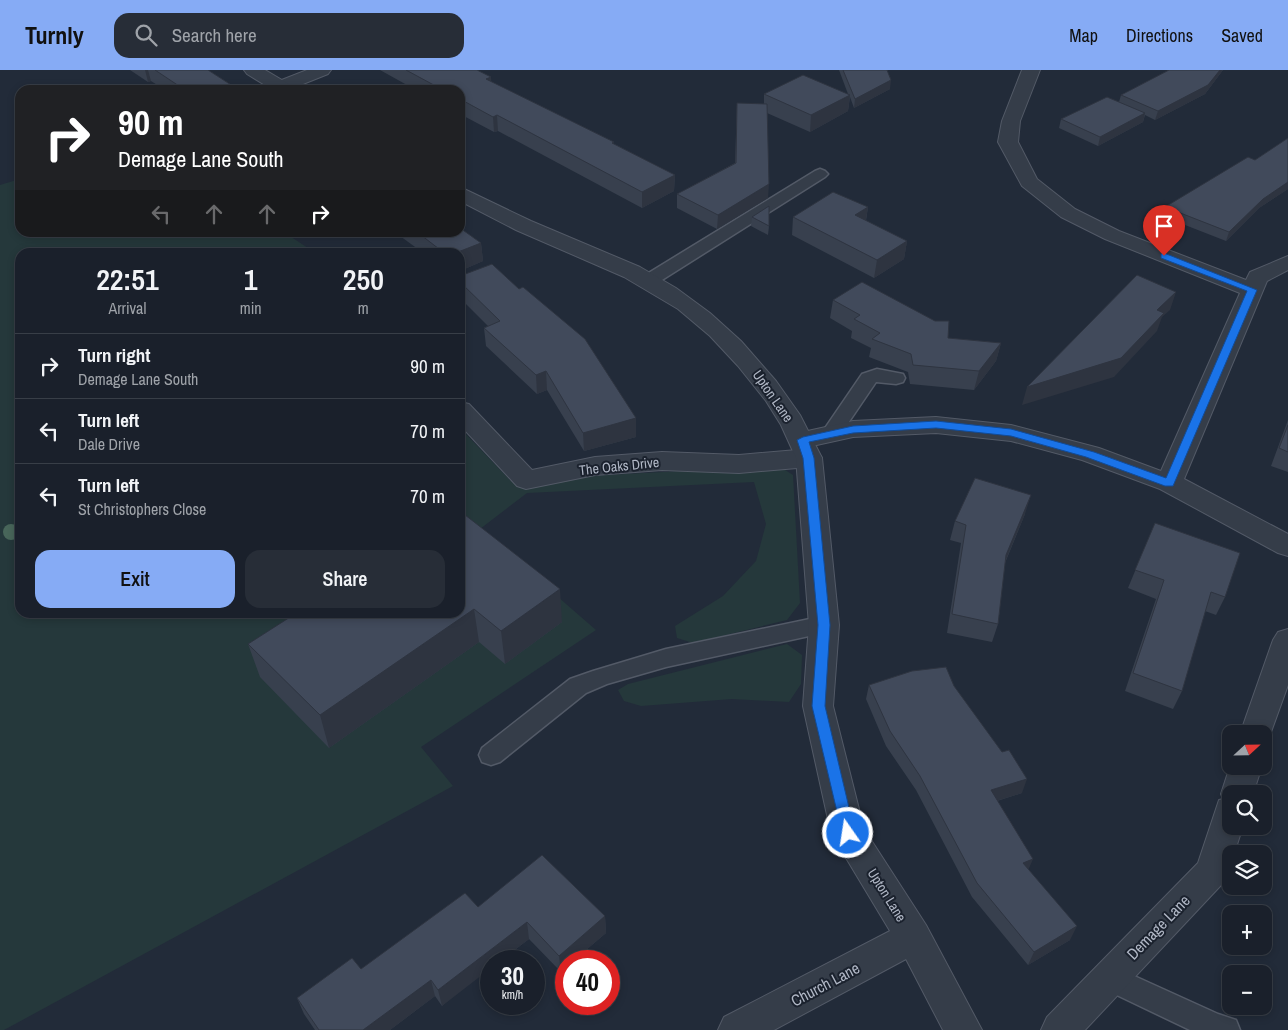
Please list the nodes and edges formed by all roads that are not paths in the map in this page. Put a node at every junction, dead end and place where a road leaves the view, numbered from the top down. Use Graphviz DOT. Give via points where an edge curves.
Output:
graph roads {
  1 [pos="252,70"];
  2 [pos="322,70"];
  3 [pos="1030,70"];
  4 [pos="278,85"];
  5 [pos="290,85"];
  6 [pos="820,174"];
  7 [pos="465,196"];
  8 [pos="1288,262"];
  9 [pos="648,281"];
  10 [pos="1252,290"];
  11 [pos="896,378"];
  12 [pos="465,415"];
  13 [pos="831,434"];
  14 [pos="806,449"];
  15 [pos="1169,483"];
  16 [pos="1288,546"];
  17 [pos="824,625"];
  18 [pos="1288,640"];
  19 [pos="1259,725"];
  20 [pos="491,755"];
  21 [pos="1223,835"];
  22 [pos="913,937"];
  23 [pos="1110,978"];
  24 [pos="737,1030"];
  25 [pos="963,1030"];
  26 [pos="1060,1030"];
  27 [pos="1226,1030"];
  1 -- 4 [label="street"];
  2 -- 5 [label="street"];
  3 -- 10 [label="street" via="1011,121 1008,142 1029,182 1068,213 1112,236"];
  6 -- 9 [label="lane"];
  7 -- 9 [label="street, Upton Lane" via="509,220"];
  8 -- 10 [label="street" via="1258,277"];
  9 -- 14 [label="street, Upton Lane" via="707,321 740,352 779,400"];
  10 -- 15 [label="street"];
  11 -- 13 [label="lane" via="877,375 869,378"];
  12 -- 14 [label="street, The Oaks Drive" via="526,480 595,466 662,461 739,464"];
  13 -- 14 [label="street"];
  13 -- 15 [label="street" via="853,429 936,425 1011,433 1090,454"];
  14 -- 17 [label="street, Upton Lane"];
  15 -- 16 [label="street"];
  17 -- 20 [label="lane" via="666,658 601,677 578,686"];
  17 -- 22 [label="street, Upton Lane" via="818,706 848,833"];
  18 -- 19 [label="street"];
  21 -- 23 [label="street, Demage Lane" via="1212,871"];
  22 -- 24 [label="street, Church Lane"];
  22 -- 25 [label="street, Upton Lane"];
  23 -- 26 [label="street, Demage Lane"];
  23 -- 27 [label="lane"];
}
